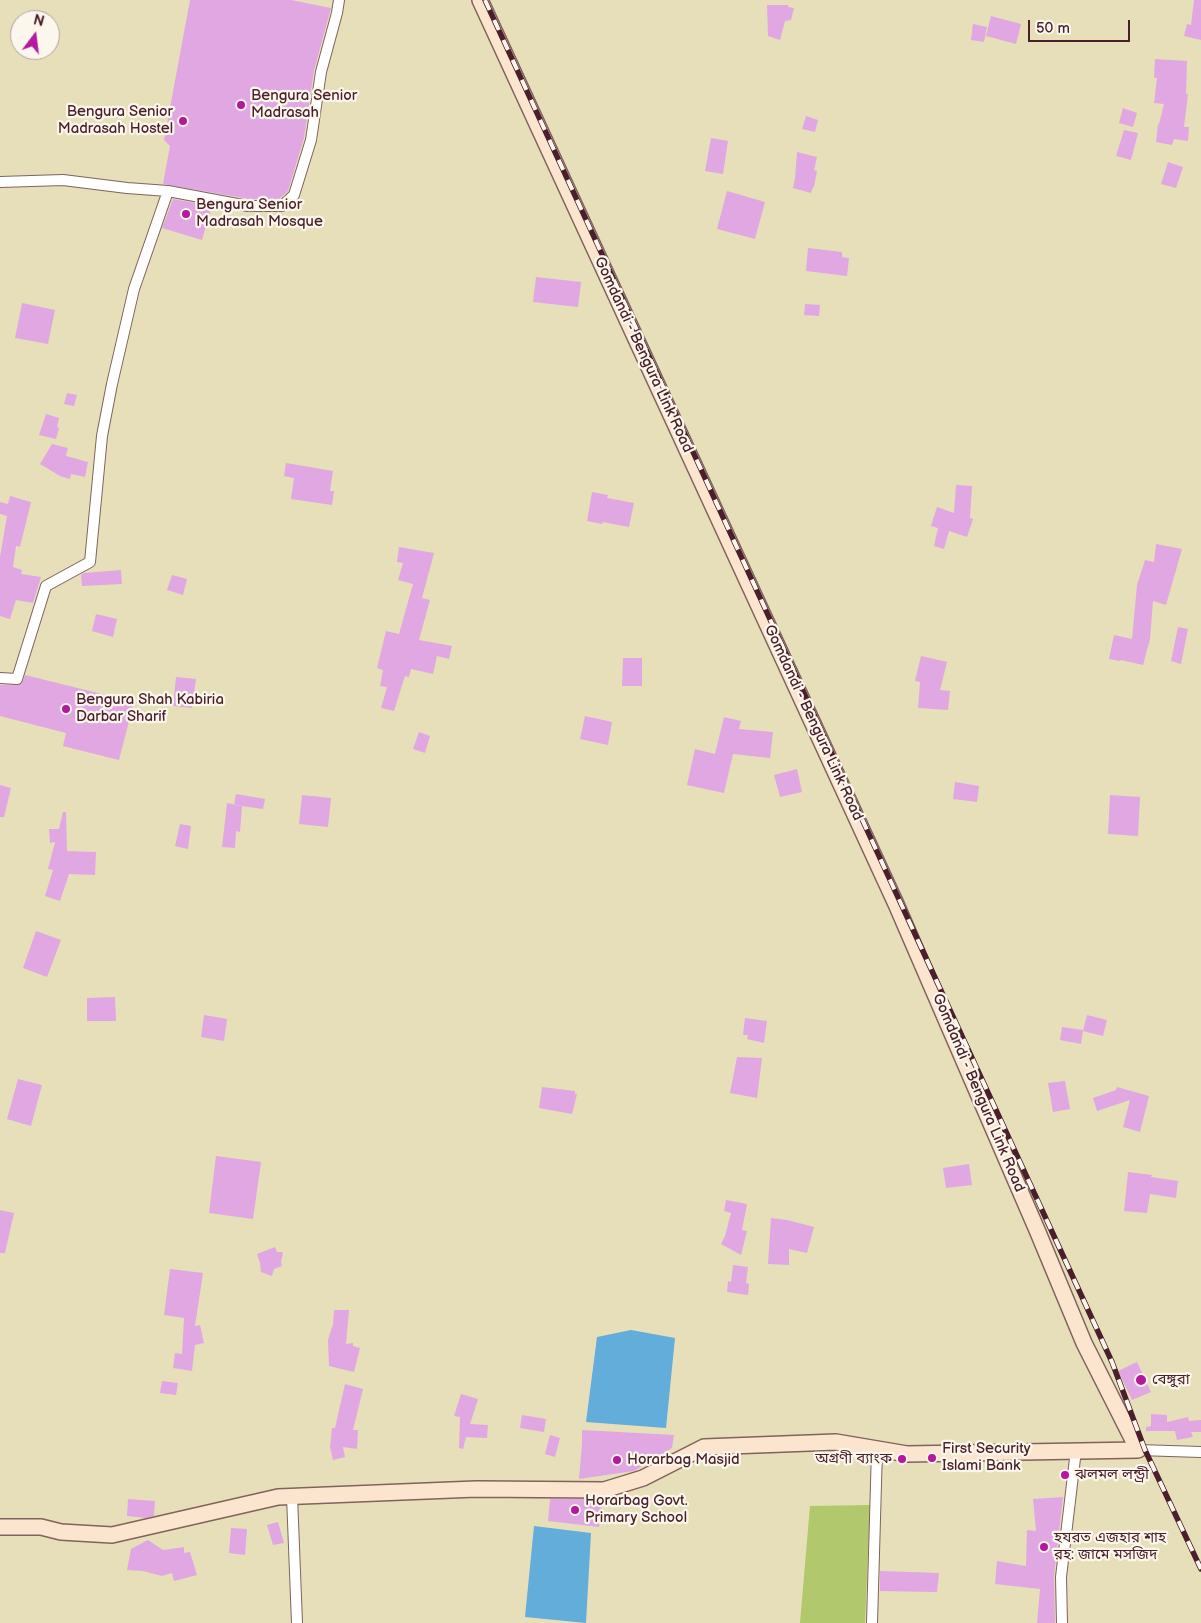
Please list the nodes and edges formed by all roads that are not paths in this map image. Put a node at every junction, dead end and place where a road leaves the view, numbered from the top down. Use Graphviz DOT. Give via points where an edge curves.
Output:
graph roads {
  1 [pos="339,0"];
  2 [pos="480,0"];
  3 [pos="0,182"];
  4 [pos="168,190"];
  5 [pos="0,678"];
  6 [pos="878,1449"];
  7 [pos="1076,1450"];
  8 [pos="1138,1450"];
  9 [pos="1201,1452"];
  10 [pos="292,1496"];
  11 [pos="0,1527"];
  12 [pos="297,1623"];
  13 [pos="872,1623"];
  14 [pos="1062,1623"];
  1 -- 4 [label="street" via="321,72 311,140 294,195 282,206 248,206"];
  2 -- 8 [label="main road, Gomdandi - Bengura Link Road" via="896,904 1084,1343"];
  3 -- 4 [label="street" via="63,180"];
  4 -- 5 [label="street" via="134,290 112,384 102,436 90,562 46,586 17,679"];
  6 -- 7 [label="main road" via="907,1454"];
  6 -- 10 [label="main road" via="836,1442 704,1447 643,1478 604,1490 476,1489"];
  6 -- 13 [label="street"];
  7 -- 8 [label="main road"];
  7 -- 14 [label="street" via="1061,1577"];
  8 -- 9 [label="street"];
  10 -- 11 [label="main road" via="112,1535 61,1532 41,1527"];
  10 -- 12 [label="street"];
}
